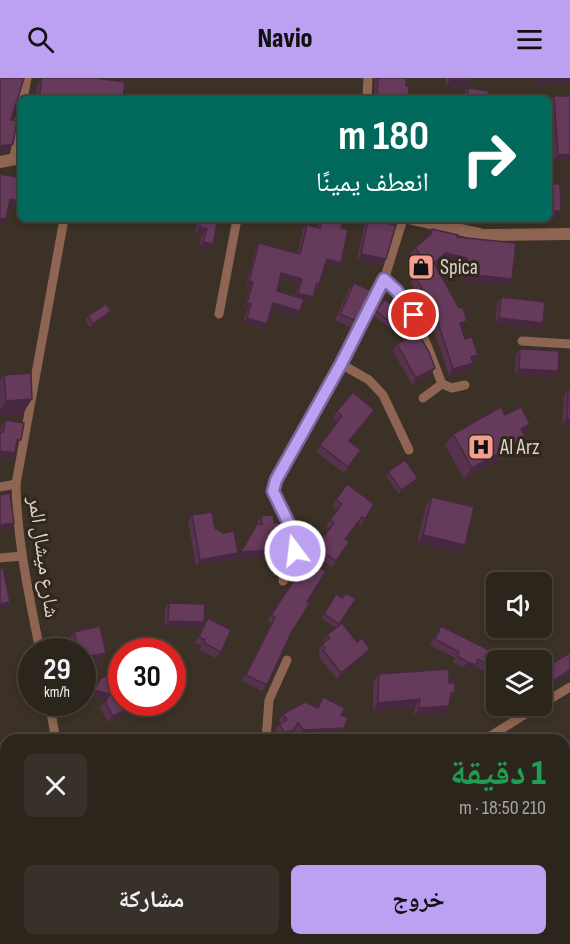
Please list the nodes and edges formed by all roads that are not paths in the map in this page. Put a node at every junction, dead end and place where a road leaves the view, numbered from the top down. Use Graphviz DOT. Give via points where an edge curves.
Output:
graph roads {
  1 [pos="27,78"];
  2 [pos="368,78"];
  3 [pos="24,96"];
  4 [pos="367,96"];
  5 [pos="18,160"];
  6 [pos="0,163"];
  7 [pos="63,222"];
  8 [pos="236,222"];
  9 [pos="402,222"];
  10 [pos="426,222"];
  11 [pos="570,234"];
  12 [pos="384,279"];
  13 [pos="219,314"];
  14 [pos="522,341"];
  15 [pos="570,344"];
  16 [pos="341,364"];
  17 [pos="442,384"];
  18 [pos="465,385"];
  19 [pos="423,398"];
  20 [pos="409,450"];
  21 [pos="16,484"];
  22 [pos="0,487"];
  23 [pos="22,555"];
  24 [pos="0,558"];
  25 [pos="283,580"];
  26 [pos="38,638"];
  27 [pos="287,660"];
  28 [pos="570,687"];
  29 [pos="552,698"];
  30 [pos="52,716"];
  31 [pos="523,716"];
  32 [pos="55,734"];
  33 [pos="266,734"];
  34 [pos="494,734"];
  1 -- 3 [label="street"];
  2 -- 4 [label="street"];
  5 -- 6 [label="street"];
  7 -- 21 [label="street, شارع ميشال المر"];
  8 -- 13 [label="street"];
  9 -- 12 [label="street"];
  10 -- 11 [label="street" via="484,235"];
  12 -- 16 [label="street"];
  12 -- 17 [label="street" via="414,315"];
  14 -- 15 [label="street"];
  16 -- 20 [label="street" via="369,380 383,395"];
  16 -- 25 [label="street" via="273,486 290,526 295,551"];
  17 -- 18 [label="street" via="452,388"];
  17 -- 19 [label="street"];
  21 -- 22 [label="street"];
  21 -- 23 [label="street, شارع ميشال المر"];
  23 -- 24 [label="street"];
  23 -- 26 [label="street, شارع ميشال المر"];
  27 -- 33 [label="street" via="269,700"];
  28 -- 29 [label="street"];
  30 -- 32 [label="street"];
  31 -- 34 [label="street"];
}
